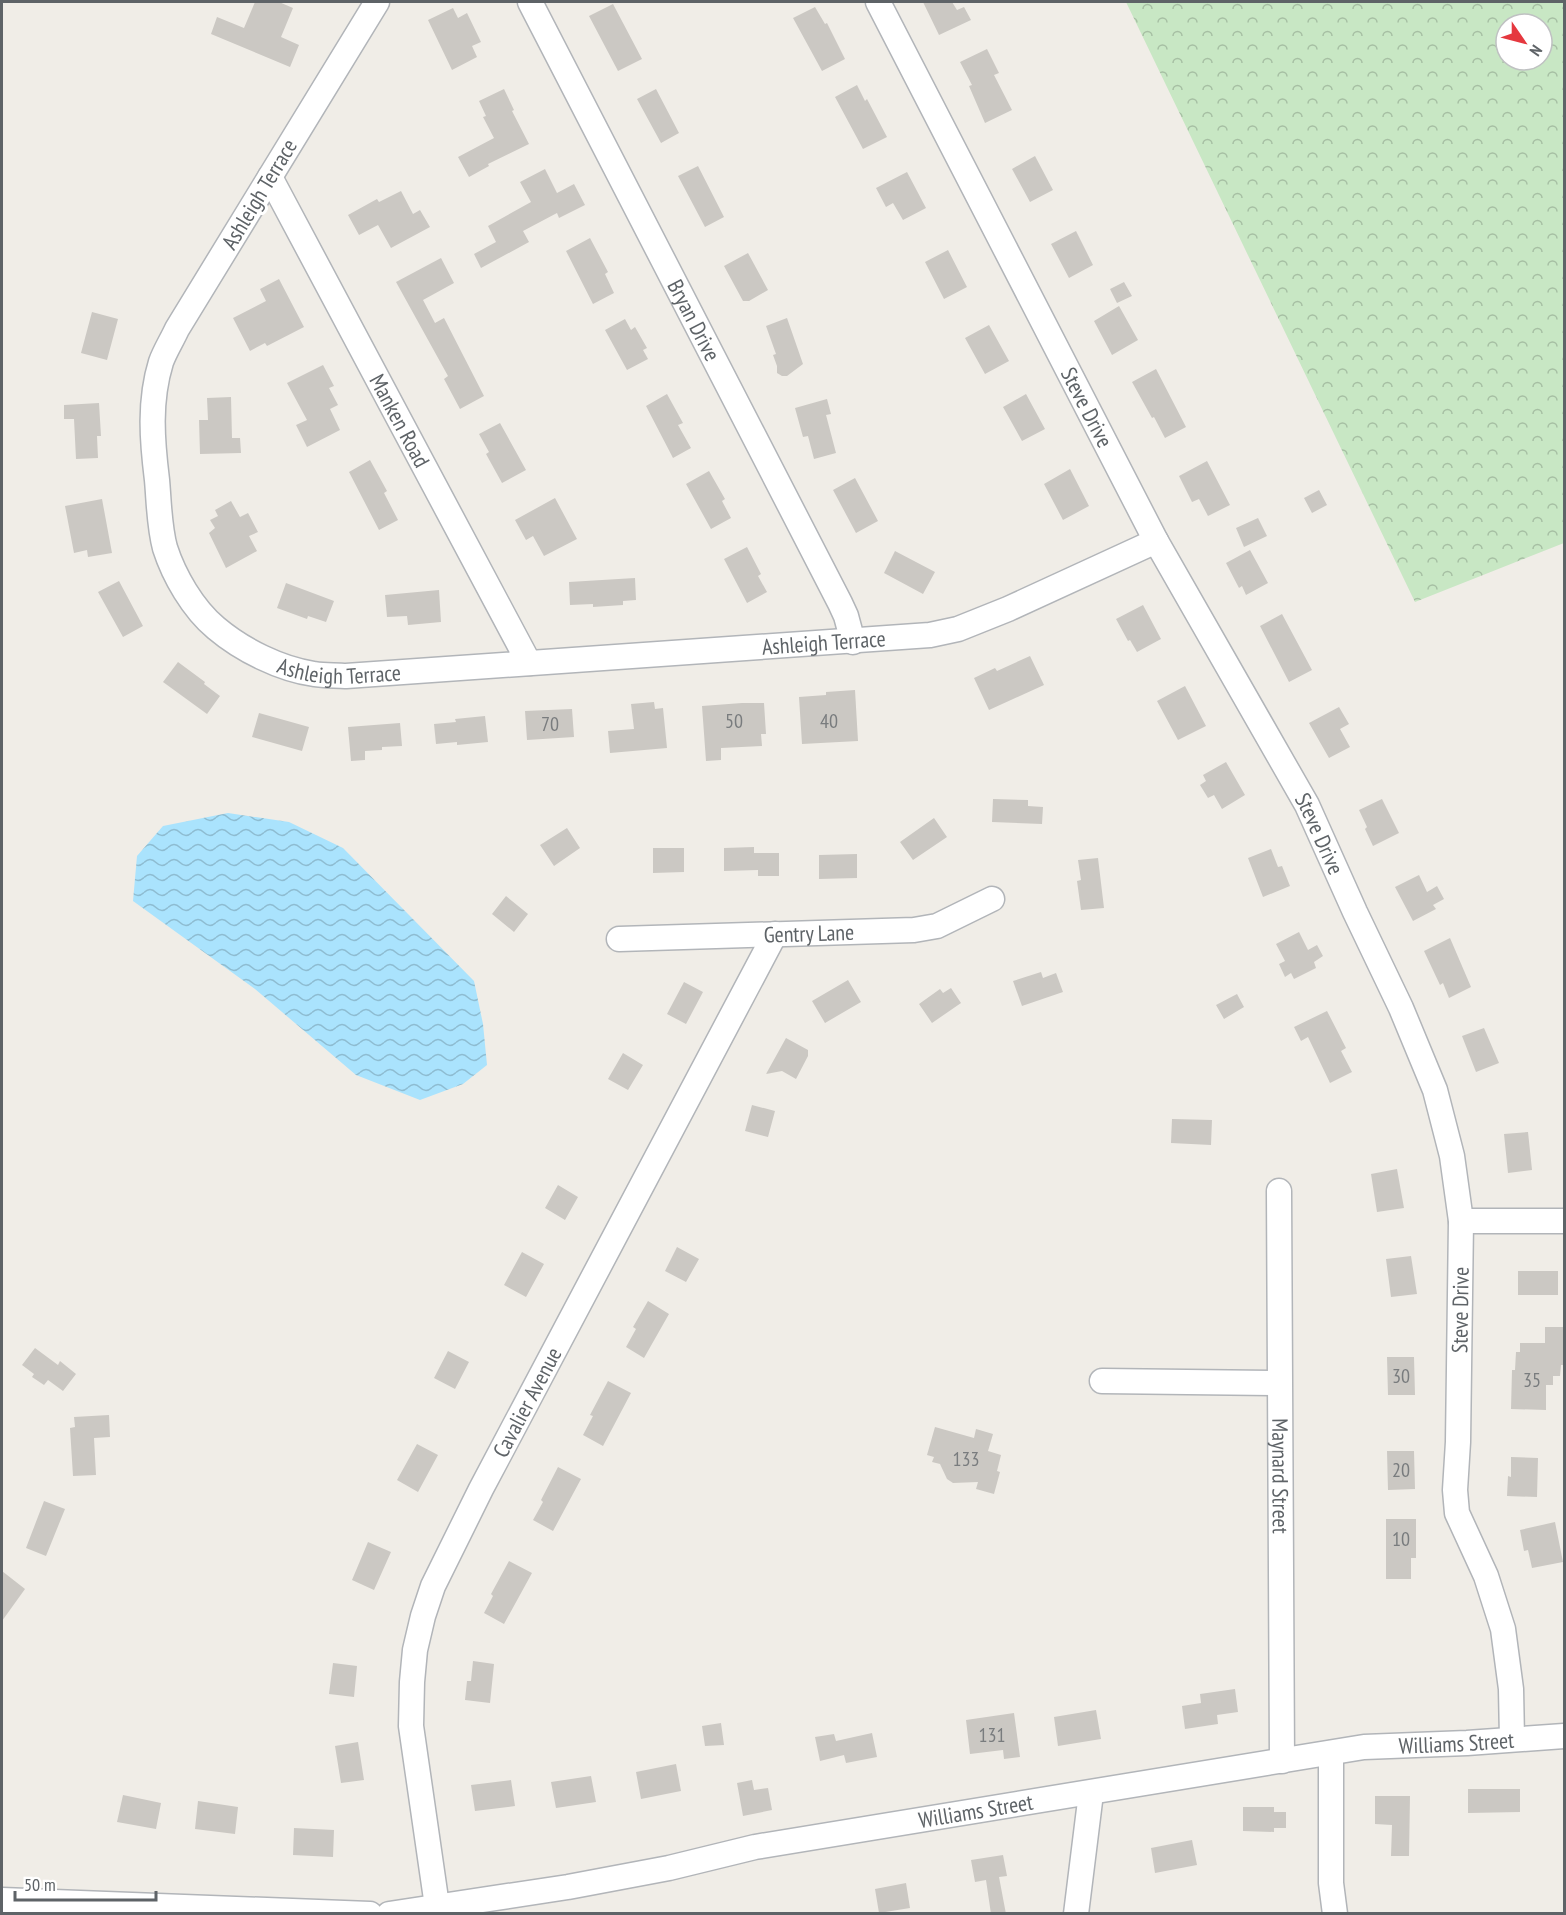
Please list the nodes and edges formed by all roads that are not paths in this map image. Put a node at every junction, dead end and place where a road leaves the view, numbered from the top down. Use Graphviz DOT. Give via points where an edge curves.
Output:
graph roads {
  1 [pos="377,2"];
  2 [pos="530,2"];
  3 [pos="878,2"];
  4 [pos="270,177"];
  5 [pos="1156,541"];
  6 [pos="853,642"];
  7 [pos="529,663"];
  8 [pos="992,899"];
  9 [pos="775,934"];
  10 [pos="619,939"];
  11 [pos="1279,1191"];
  12 [pos="1461,1221"];
  13 [pos="1564,1221"];
  14 [pos="1102,1381"];
  15 [pos="1279,1383"];
  16 [pos="1564,1736"];
  17 [pos="1512,1738"];
  18 [pos="1330,1753"];
  19 [pos="1282,1761"];
  20 [pos="1090,1793"];
  21 [pos="2,1900"];
  22 [pos="437,1906"];
  23 [pos="369,1914"];
  24 [pos="389,1914"];
  25 [pos="1076,1914"];
  26 [pos="1335,1914"];
  1 -- 4 [label="street, Ashleigh Terrace"];
  2 -- 6 [label="street, Bryan Drive" via="840,603"];
  3 -- 5 [label="street, Steve Drive"];
  4 -- 7 [label="street, Manken Road"];
  4 -- 7 [label="street, Ashleigh Terrace" via="177,329 162,360 155,388 153,445 161,519 165,547 179,579 214,627 289,668 346,676"];
  5 -- 6 [label="street, Ashleigh Terrace" via="958,629"];
  5 -- 12 [label="street, Steve Drive" via="1307,805 1401,1008 1435,1090 1452,1156"];
  6 -- 7 [label="street, Ashleigh Terrace"];
  8 -- 9 [label="street, Gentry Lane" via="944,923 914,930"];
  9 -- 10 [label="street, Gentry Lane"];
  9 -- 22 [label="street, Cavalier Avenue" via="433,1586 415,1650 411,1726"];
  11 -- 15 [label="street, Maynard Street"];
  12 -- 13 [label="street"];
  12 -- 17 [label="street, Steve Drive" via="1457,1513 1486,1576 1503,1629 1511,1689"];
  14 -- 15 [label="street"];
  15 -- 19 [label="street, Maynard Street"];
  16 -- 17 [label="street, Williams Street"];
  17 -- 18 [label="street, Williams Street" via="1364,1747"];
  18 -- 19 [label="street, Williams Street"];
  18 -- 26 [label="street" via="1331,1883"];
  19 -- 20 [label="street, Williams Street"];
  20 -- 22 [label="street, Williams Street" via="755,1847 568,1887"];
  20 -- 25 [label="street"];
  21 -- 23 [label="street"];
  22 -- 24 [label="street, Williams Street"];
}
